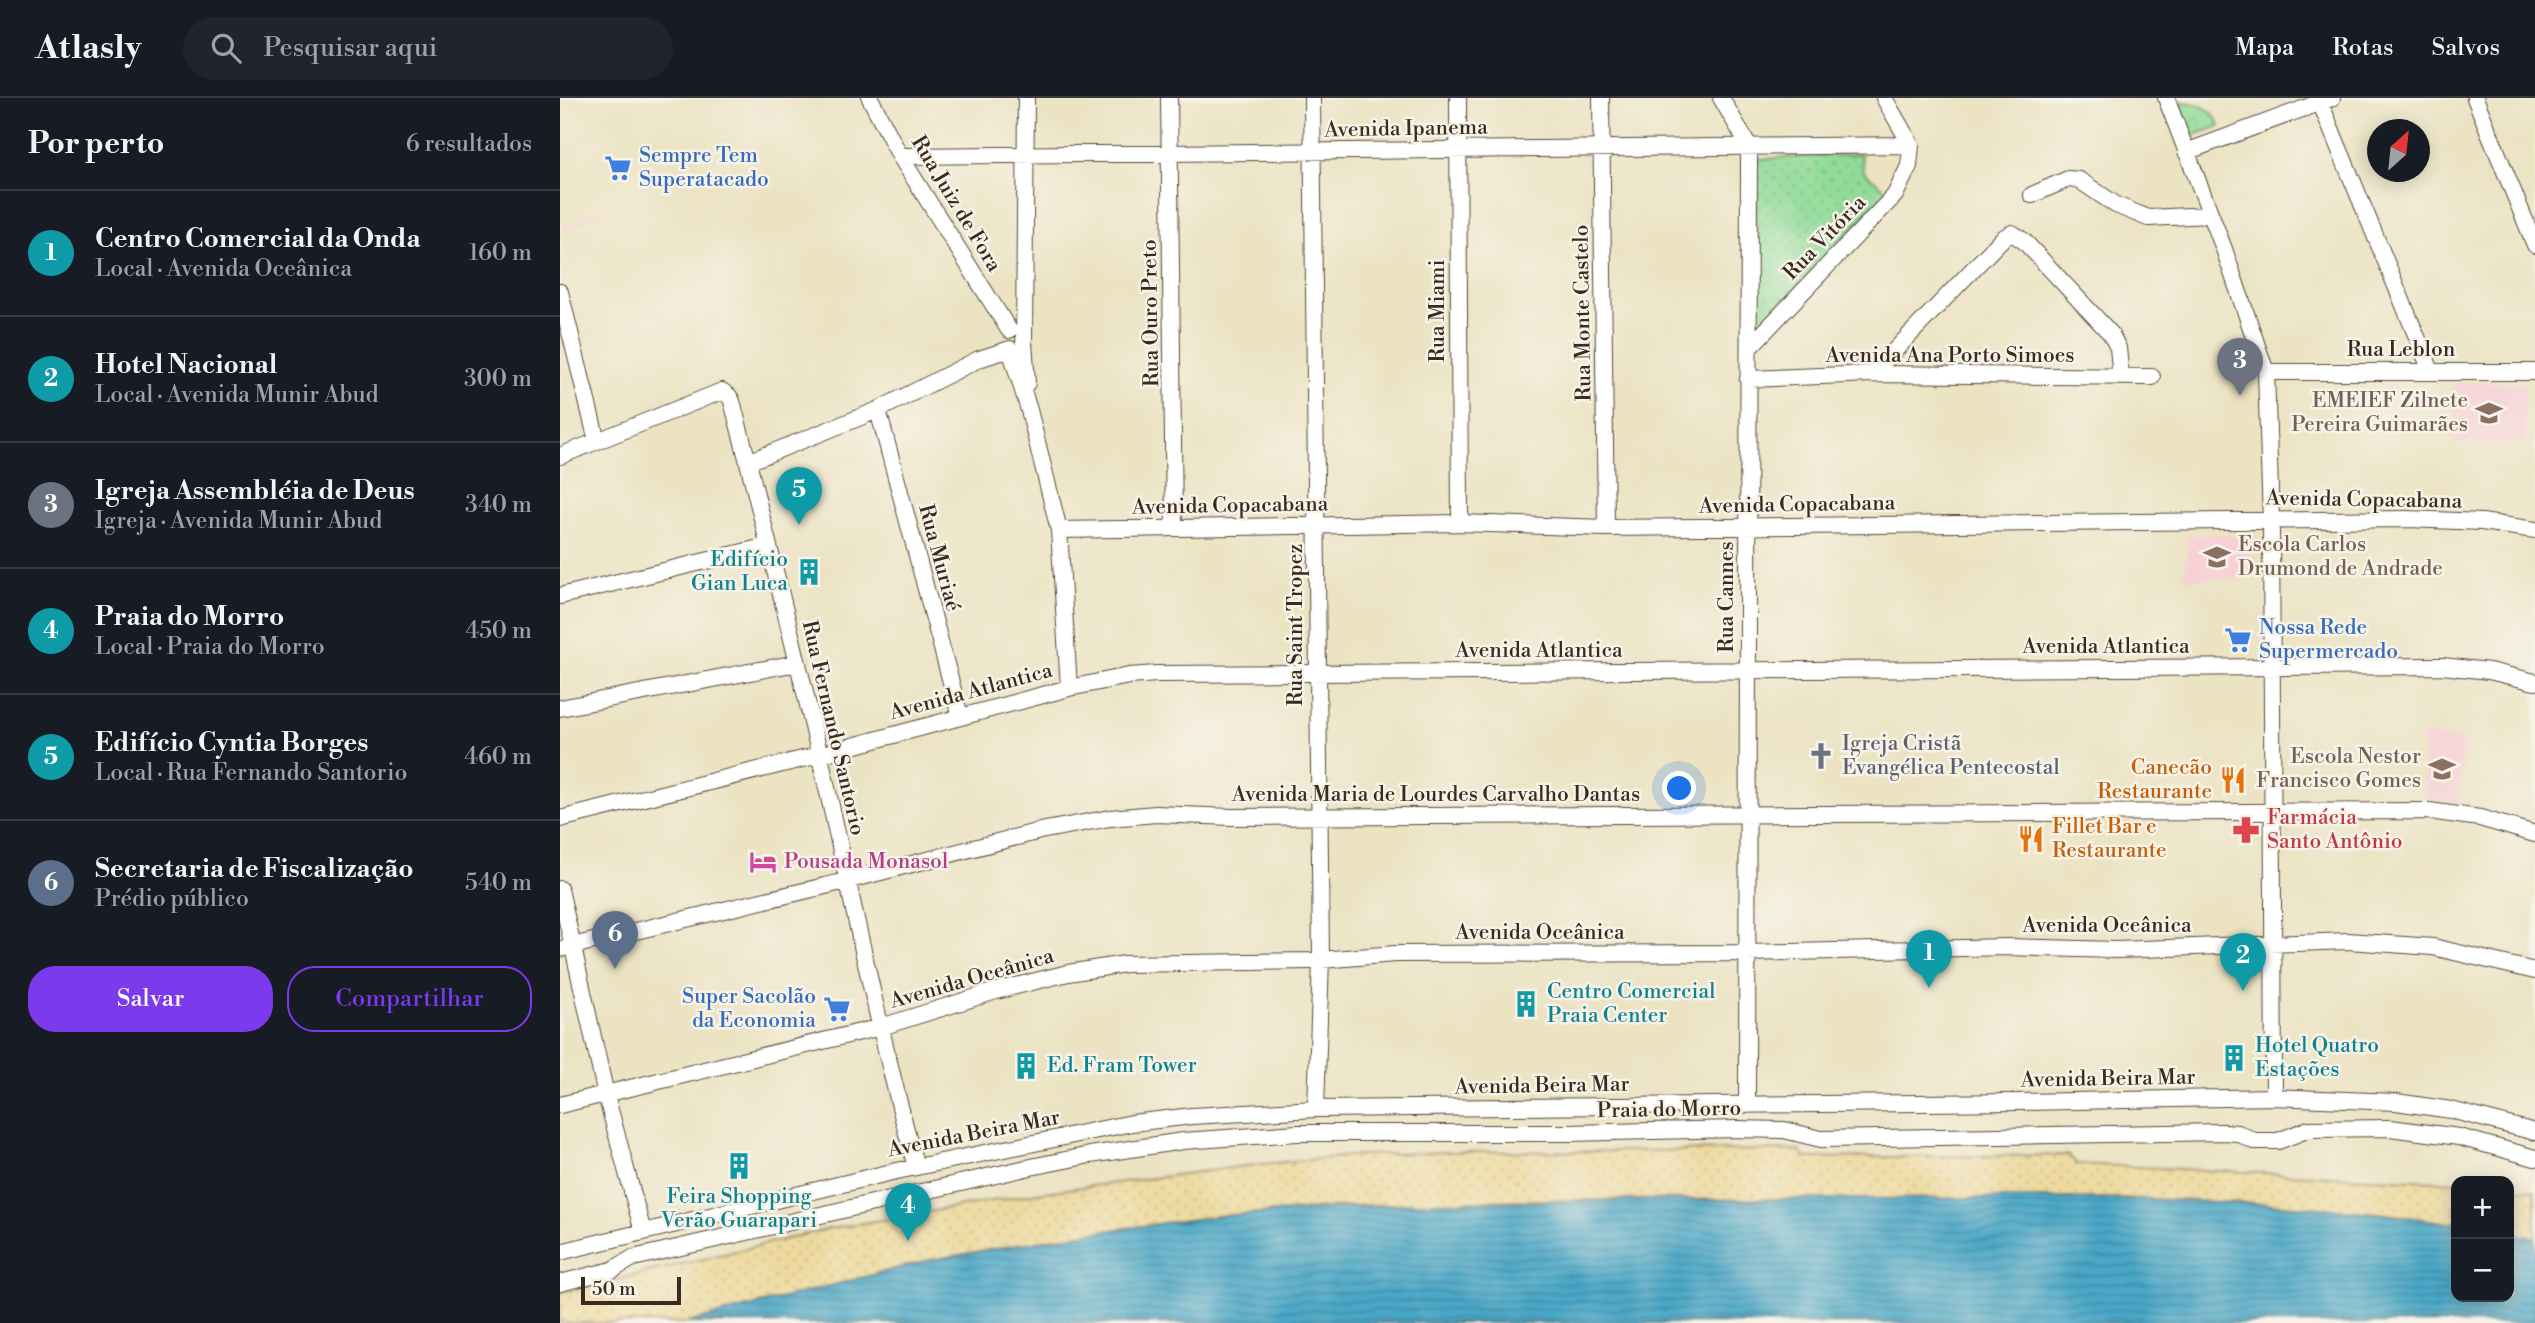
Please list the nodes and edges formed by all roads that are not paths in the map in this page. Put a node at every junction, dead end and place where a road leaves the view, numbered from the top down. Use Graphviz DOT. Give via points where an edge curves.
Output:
graph roads {
  1 [pos="870,98"];
  2 [pos="1026,98"];
  3 [pos="1170,98"];
  4 [pos="1312,98"];
  5 [pos="1458,98"];
  6 [pos="1601,98"];
  7 [pos="1721,98"];
  8 [pos="1884,98"];
  9 [pos="2166,98"];
  10 [pos="2475,98"];
  11 [pos="2326,100"];
  12 [pos="1911,145"];
  13 [pos="1749,146"];
  14 [pos="1602,148"];
  15 [pos="1459,149"];
  16 [pos="1313,151"];
  17 [pos="1170,152"];
  18 [pos="2186,152"];
  19 [pos="1027,154"];
  20 [pos="900,156"];
  21 [pos="2032,195"];
  22 [pos="2210,215"];
  23 [pos="2535,244"];
  24 [pos="560,292"];
  25 [pos="1013,338"];
  26 [pos="1749,348"];
  27 [pos="2431,371"];
  28 [pos="2266,372"];
  29 [pos="2535,372"];
  30 [pos="1872,374"];
  31 [pos="2121,377"];
  32 [pos="2152,377"];
  33 [pos="1748,379"];
  34 [pos="878,410"];
  35 [pos="597,440"];
  36 [pos="560,456"];
  37 [pos="747,462"];
  38 [pos="2271,520"];
  39 [pos="1460,523"];
  40 [pos="1316,526"];
  41 [pos="1174,527"];
  42 [pos="1748,527"];
  43 [pos="1606,528"];
  44 [pos="1059,530"];
  45 [pos="2535,530"];
  46 [pos="768,546"];
  47 [pos="560,596"];
  48 [pos="797,663"];
  49 [pos="2272,667"];
  50 [pos="1748,671"];
  51 [pos="1317,673"];
  52 [pos="2535,682"];
  53 [pos="1069,688"];
  54 [pos="560,708"];
  55 [pos="960,716"];
  56 [pos="819,755"];
  57 [pos="2273,812"];
  58 [pos="1748,814"];
  59 [pos="1318,817"];
  60 [pos="560,819"];
  61 [pos="2535,834"];
  62 [pos="846,881"];
  63 [pos="560,889"];
  64 [pos="2274,944"];
  65 [pos="566,947"];
  66 [pos="1747,953"];
  67 [pos="1321,959"];
  68 [pos="2535,971"];
  69 [pos="881,1027"];
  70 [pos="606,1095"];
  71 [pos="2274,1097"];
  72 [pos="1747,1104"];
  73 [pos="560,1105"];
  74 [pos="1316,1109"];
  75 [pos="2535,1132"];
  76 [pos="2535,1158"];
  77 [pos="916,1167"];
  78 [pos="643,1232"];
  79 [pos="560,1252"];
  80 [pos="560,1283"];
  1 -- 20 [label="street, Rua Juiz de Fora"];
  2 -- 19 [label="street"];
  3 -- 17 [label="street, Rua Ouro Preto"];
  4 -- 16 [label="street, Rua Saint Tropez"];
  5 -- 15 [label="street, Rua Miami"];
  6 -- 14 [label="street, Rua Monte Castelo"];
  7 -- 13 [label="street"];
  8 -- 12 [label="street"];
  9 -- 18 [label="street"];
  10 -- 23 [label="street"];
  11 -- 18 [label="street"];
  11 -- 27 [label="street"];
  12 -- 13 [label="street, Avenida Ipanema"];
  12 -- 26 [label="street, Rua Vitória" via="1909,166 1895,195"];
  13 -- 14 [label="street, Avenida Ipanema"];
  13 -- 26 [label="street, Rua Cannes"];
  14 -- 15 [label="street, Avenida Ipanema"];
  14 -- 43 [label="street, Rua Monte Castelo"];
  15 -- 16 [label="street, Avenida Ipanema"];
  15 -- 39 [label="street, Rua Miami"];
  16 -- 17 [label="street, Avenida Ipanema"];
  16 -- 40 [label="street, Rua Saint Tropez"];
  17 -- 19 [label="street, Avenida Ipanema"];
  17 -- 41 [label="street, Rua Ouro Preto"];
  18 -- 22 [label="street"];
  19 -- 20 [label="street, Avenida Ipanema"];
  19 -- 25 [label="street" via="1024,292"];
  20 -- 25 [label="street, Rua Juiz de Fora"];
  21 -- 22 [label="street" via="2068,179 2079,180 2116,205 2148,218"];
  22 -- 28 [label="street"];
  24 -- 35 [label="street"];
  25 -- 34 [label="street"];
  25 -- 44 [label="street"];
  26 -- 33 [label="street, Rua Cannes"];
  27 -- 28 [label="street, Rua Leblon"];
  27 -- 29 [label="street, Rua Leblon"];
  28 -- 38 [label="street"];
  30 -- 31 [label="street, Avenida Ana Porto Simoes"];
  30 -- 31 [label="street" via="2012,233 2110,334 2118,348"];
  30 -- 33 [label="street, Avenida Ana Porto Simoes"];
  31 -- 32 [label="street, Avenida Ana Porto Simoes"];
  33 -- 42 [label="street, Rua Cannes"];
  34 -- 37 [label="street"];
  34 -- 55 [label="street, Rua Muriaé"];
  35 -- 36 [label="street"];
  35 -- 37 [label="street, Rua Fernando Santorio" via="722,391 732,401"];
  37 -- 46 [label="street, Rua Fernando Santorio"];
  38 -- 42 [label="street, Avenida Copacabana"];
  38 -- 45 [label="street, Avenida Copacabana" via="2482,522"];
  38 -- 49 [label="street"];
  39 -- 40 [label="street, Avenida Copacabana"];
  39 -- 43 [label="street, Avenida Copacabana"];
  40 -- 41 [label="street, Avenida Copacabana"];
  40 -- 51 [label="street, Rua Saint Tropez"];
  41 -- 44 [label="street, Avenida Copacabana"];
  42 -- 43 [label="street, Avenida Copacabana"];
  42 -- 50 [label="street, Rua Cannes"];
  44 -- 53 [label="street"];
  46 -- 47 [label="street"];
  46 -- 48 [label="street, Rua Fernando Santorio"];
  48 -- 54 [label="street"];
  48 -- 56 [label="street, Rua Fernando Santorio"];
  49 -- 50 [label="street, Avenida Atlantica"];
  49 -- 52 [label="street, Avenida Atlantica" via="2442,666"];
  49 -- 57 [label="street"];
  50 -- 51 [label="street, Avenida Atlantica"];
  50 -- 58 [label="street, Rua Cannes"];
  51 -- 53 [label="street, Avenida Atlantica" via="1157,674"];
  51 -- 59 [label="street, Rua Saint Tropez"];
  53 -- 55 [label="street, Avenida Atlantica"];
  55 -- 56 [label="street, Avenida Atlantica"];
  56 -- 60 [label="street, Avenida Atlantica"];
  56 -- 62 [label="street, Rua Fernando Santorio"];
  57 -- 58 [label="street, Avenida Maria de Lourdes Carvalho Dantas"];
  57 -- 61 [label="street, Avenida Maria de Lourdes Carvalho Dantas" via="2429,811 2480,818"];
  57 -- 64 [label="street"];
  58 -- 59 [label="street, Avenida Maria de Lourdes Carvalho Dantas"];
  58 -- 66 [label="street, Rua Cannes"];
  59 -- 62 [label="street, Avenida Maria de Lourdes Carvalho Dantas" via="1156,814 1110,818 1040,831"];
  59 -- 67 [label="street, Rua Saint Tropez"];
  62 -- 65 [label="street, Avenida Maria de Lourdes Carvalho Dantas"];
  62 -- 69 [label="street, Rua Fernando Santorio"];
  63 -- 65 [label="street"];
  64 -- 66 [label="street, Avenida Oceânica"];
  64 -- 68 [label="street, Avenida Oceânica" via="2406,944"];
  64 -- 71 [label="street"];
  65 -- 70 [label="street"];
  66 -- 67 [label="street, Avenida Oceânica" via="1408,954"];
  66 -- 72 [label="street, Rua Cannes"];
  67 -- 69 [label="street, Avenida Oceânica" via="1100,967 996,990"];
  67 -- 74 [label="street, Rua Saint Tropez"];
  69 -- 70 [label="street, Avenida Oceânica"];
  69 -- 77 [label="street, Rua Fernando Santorio"];
  70 -- 73 [label="street, Avenida Oceânica"];
  70 -- 78 [label="street"];
  71 -- 72 [label="street, Avenida Beira Mar"];
  71 -- 75 [label="street, Avenida Beira Mar" via="2396,1102 2451,1110"];
  72 -- 74 [label="street, Avenida Beira Mar"];
  74 -- 77 [label="street, Avenida Beira Mar" via="1132,1123"];
  76 -- 80 [label="street, Praia do Morro" via="2459,1137 2390,1128 2309,1129 2278,1141 2254,1141 2223,1132 1821,1139 1784,1130 1297,1133 1184,1141 1090,1155 633,1258 612,1270"];
  77 -- 78 [label="street, Avenida Beira Mar"];
  78 -- 79 [label="street, Avenida Beira Mar"];
}
